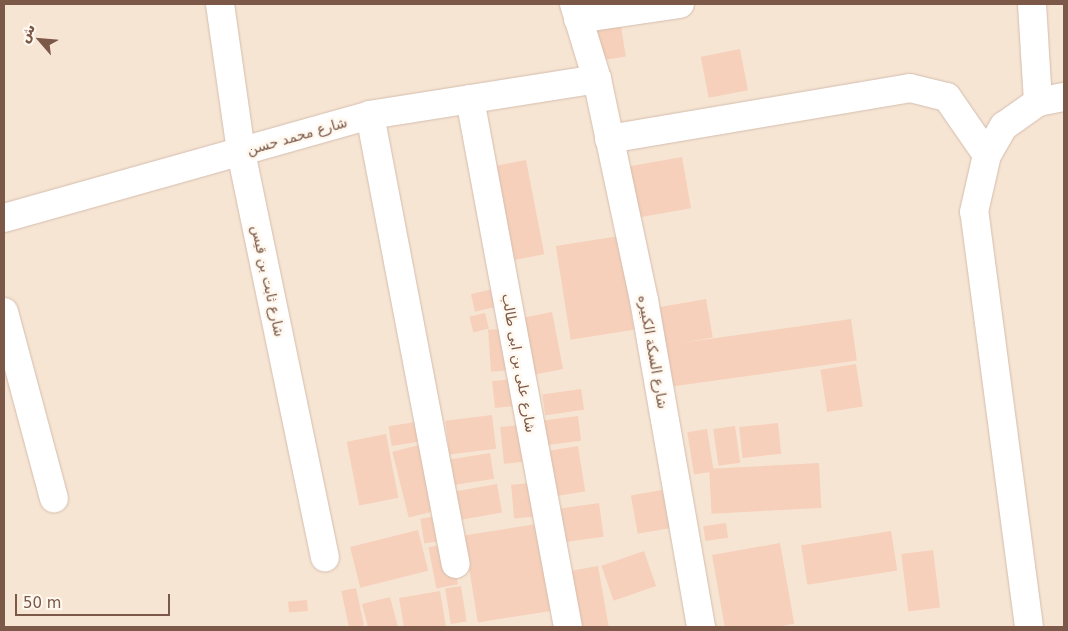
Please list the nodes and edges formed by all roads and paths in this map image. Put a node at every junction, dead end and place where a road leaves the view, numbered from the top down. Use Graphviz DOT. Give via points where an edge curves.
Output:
graph roads {
  1 [pos="220,4"];
  2 [pos="680,4"];
  3 [pos="1032,4"];
  4 [pos="576,11"];
  5 [pos="597,79"];
  6 [pos="1064,97"];
  7 [pos="470,99"];
  8 [pos="1038,102"];
  9 [pos="370,115"];
  10 [pos="609,139"];
  11 [pos="241,152"];
  12 [pos="987,155"];
  13 [pos="4,218"];
  14 [pos="4,312"];
  15 [pos="54,498"];
  16 [pos="325,557"];
  17 [pos="456,564"];
  18 [pos="568,627"];
  19 [pos="701,627"];
  20 [pos="1029,627"];
  1 -- 11 [label="street, شارع ثابت بن قيس"];
  2 -- 4 [label="street"];
  3 -- 8 [label="street"];
  4 -- 5 [label="street, شارع السكة الكبيره"];
  5 -- 7 [label="street, شارع محمد حسن"];
  5 -- 10 [label="street, شارع السكة الكبيره"];
  6 -- 8 [label="street"];
  7 -- 9 [label="street, شارع محمد حسن"];
  7 -- 18 [label="street, شارع على بن ابى طالب"];
  8 -- 12 [label="street" via="1004,126"];
  9 -- 11 [label="street, شارع محمد حسن"];
  9 -- 17 [label="street"];
  10 -- 12 [label="street" via="910,88 947,97"];
  10 -- 19 [label="street, شارع السكة الكبيره" via="644,300"];
  11 -- 13 [label="street, شارع محمد حسن"];
  11 -- 16 [label="street, شارع ثابت بن قيس"];
  12 -- 20 [label="street" via="974,212"];
  14 -- 15 [label="street"];
}
